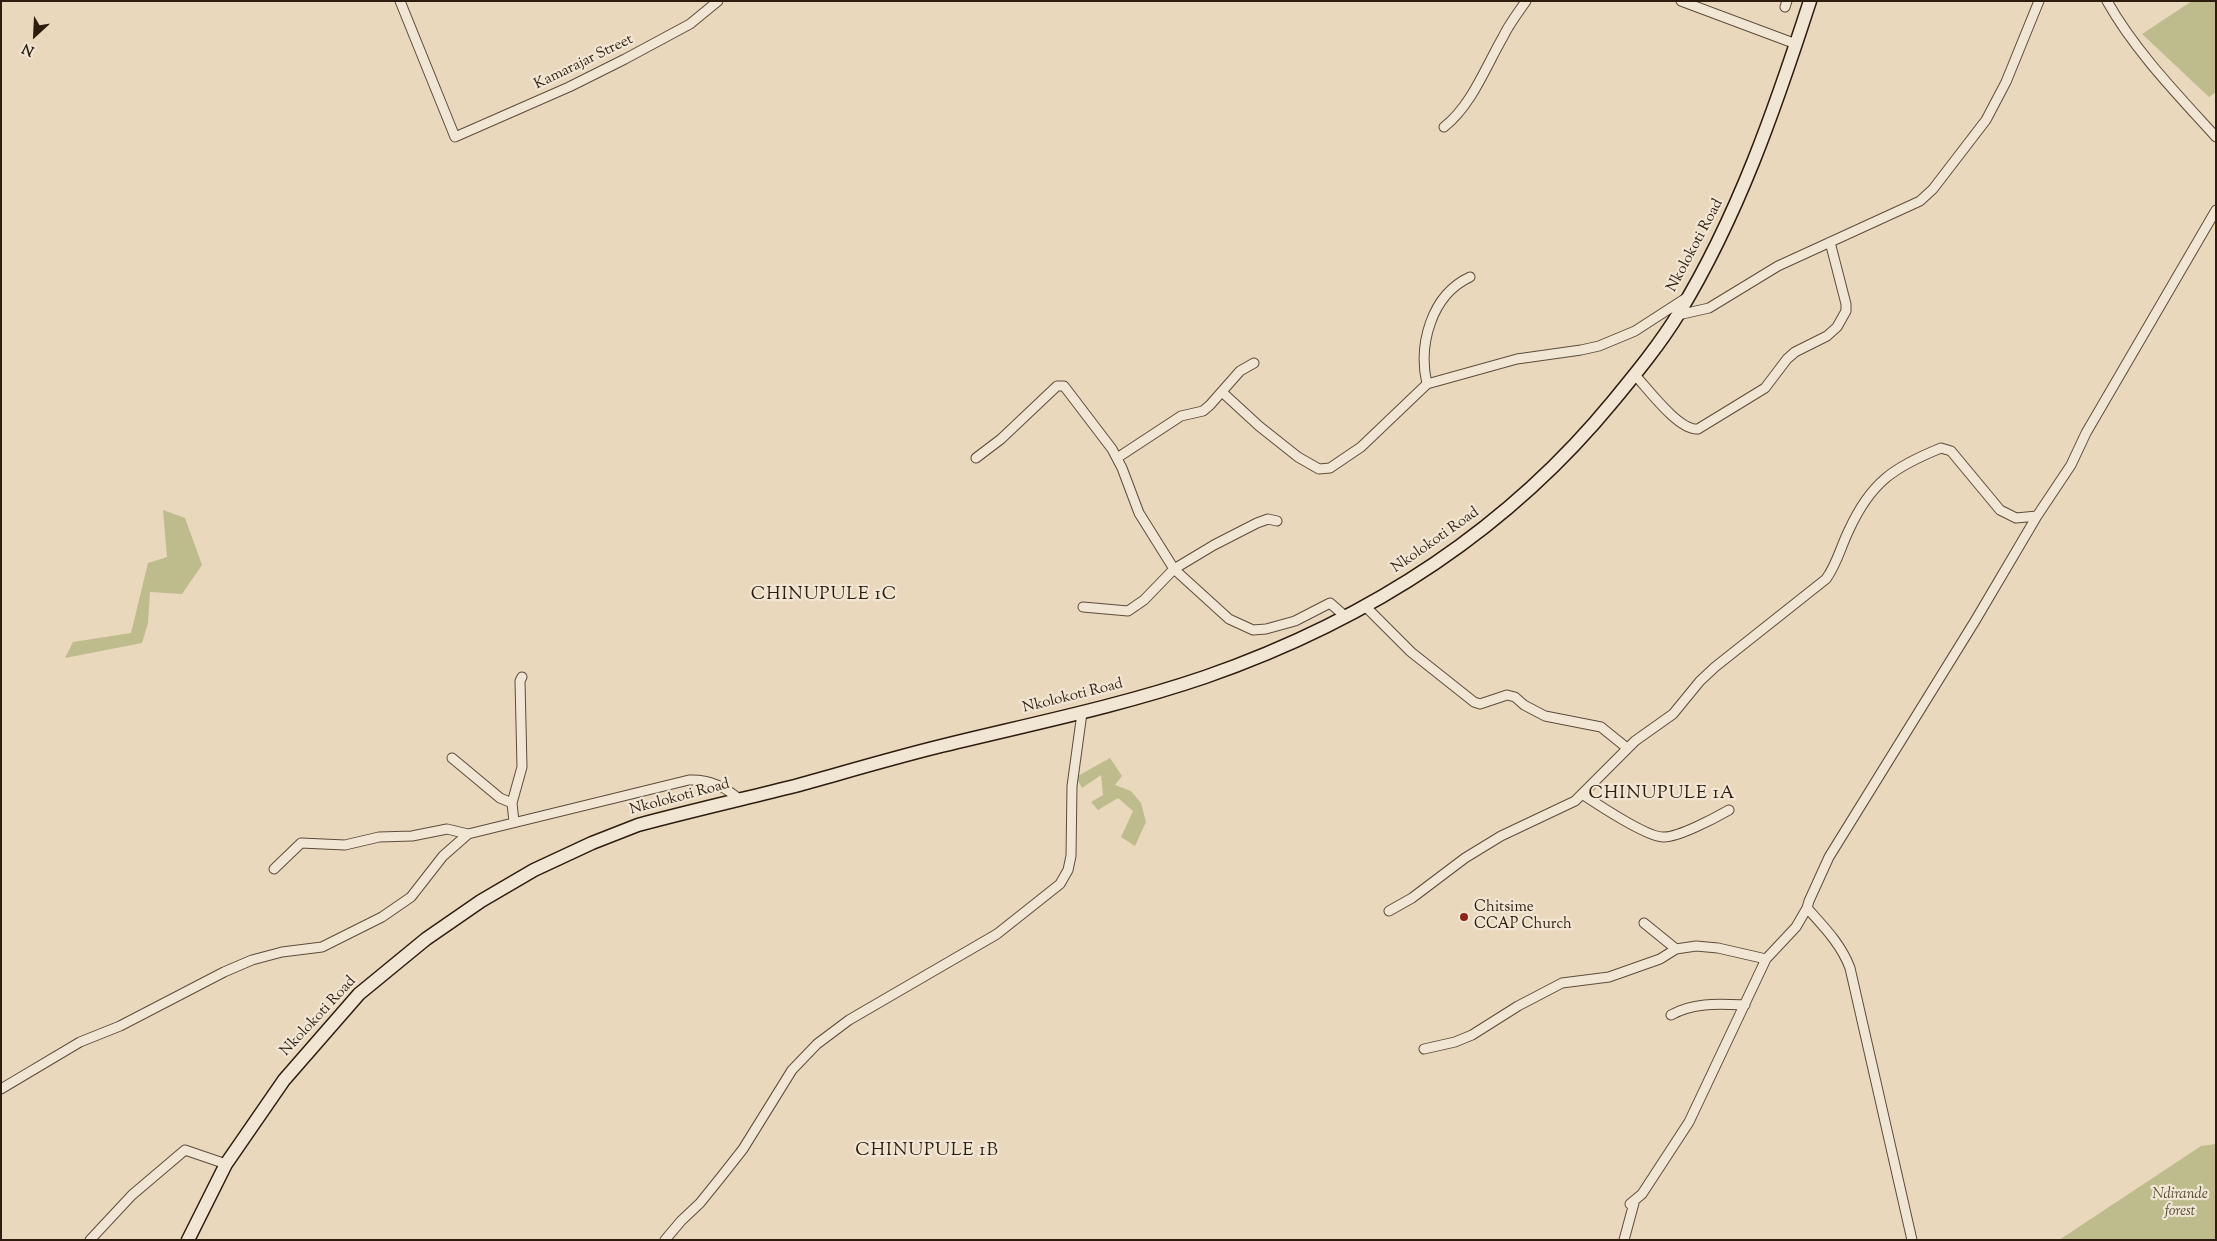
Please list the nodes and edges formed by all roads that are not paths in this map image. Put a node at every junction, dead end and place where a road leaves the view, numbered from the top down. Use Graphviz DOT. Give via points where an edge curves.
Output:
graph roads {
  1 [pos="400,1"];
  2 [pos="718,1"];
  3 [pos="1526,1"];
  4 [pos="1681,1"];
  5 [pos="1810,1"];
  6 [pos="2040,1"];
  7 [pos="2107,1"];
  8 [pos="1796,44"];
  9 [pos="1444,127"];
  10 [pos="2216,137"];
  11 [pos="2216,210"];
  12 [pos="1830,242"];
  13 [pos="1470,277"];
  14 [pos="1688,296"];
  15 [pos="1678,315"];
  16 [pos="1254,363"];
  17 [pos="1635,375"];
  18 [pos="1428,384"];
  19 [pos="1222,392"];
  20 [pos="976,458"];
  21 [pos="1117,458"];
  22 [pos="2038,516"];
  23 [pos="1277,521"];
  24 [pos="1174,570"];
  25 [pos="1083,607"];
  26 [pos="1366,607"];
  27 [pos="1346,618"];
  28 [pos="522,677"];
  29 [pos="1082,713"];
  30 [pos="1627,748"];
  31 [pos="452,758"];
  32 [pos="1582,794"];
  33 [pos="739,799"];
  34 [pos="512,803"];
  35 [pos="1729,810"];
  36 [pos="514,822"];
  37 [pos="468,834"];
  38 [pos="274,868"];
  39 [pos="1807,908"];
  40 [pos="1389,911"];
  41 [pos="1644,923"];
  42 [pos="1676,949"];
  43 [pos="1766,959"];
  44 [pos="1745,1005"];
  45 [pos="1671,1015"];
  46 [pos="1424,1049"];
  47 [pos="1,1089"];
  48 [pos="226,1164"];
  49 [pos="90,1240"];
  50 [pos="188,1240"];
  51 [pos="665,1240"];
  52 [pos="1624,1240"];
  53 [pos="1912,1240"];
  1 -- 2 [label="street, Kamarajar Street" via="455,137 569,87 690,24"];
  3 -- 9 [label="street" via="1463,107"];
  4 -- 8 [label="street"];
  5 -- 8 [label="main road, Nkolokoti Road"];
  6 -- 12 [label="street" via="2010,75 1986,120 1933,190 1913,205"];
  7 -- 10 [label="street" via="2145,54"];
  8 -- 14 [label="main road, Nkolokoti Road" via="1750,174"];
  11 -- 22 [label="street"];
  12 -- 15 [label="street" via="1778,266 1709,308"];
  12 -- 17 [label="street" via="1846,311 1837,327 1827,336 1787,359 1765,388 1694,430 1676,419"];
  13 -- 18 [label="street" via="1448,292 1435,312 1424,351 1424,372"];
  14 -- 15 [label="main road, Nkolokoti Road"];
  14 -- 18 [label="street" via="1635,331 1599,346 1517,359"];
  15 -- 17 [label="main road, Nkolokoti Road"];
  16 -- 19 [label="street" via="1240,371"];
  17 -- 26 [label="main road, Nkolokoti Road" via="1573,448 1538,482 1470,539"];
  18 -- 19 [label="street" via="1361,448 1336,465 1319,469 1278,442"];
  19 -- 21 [label="street" via="1202,410 1181,416"];
  20 -- 21 [label="street" via="1060,385 1064,386"];
  21 -- 24 [label="street" via="1139,514"];
  22 -- 30 [label="street" via="2016,518 2000,510 1951,451 1941,448 1897,469 1878,483 1859,512 1826,579 1715,667 1673,714"];
  22 -- 39 [label="street" via="1829,857"];
  23 -- 24 [label="street" via="1268,519 1257,523"];
  24 -- 25 [label="street" via="1128,611"];
  24 -- 27 [label="street" via="1230,619 1253,630 1281,626 1312,614 1327,604 1333,604"];
  26 -- 27 [label="main road, Nkolokoti Road"];
  26 -- 30 [label="street" via="1411,652 1477,704 1507,695 1515,697 1545,716 1601,727"];
  27 -- 29 [label="main road, Nkolokoti Road" via="1233,667"];
  28 -- 34 [label="street" via="522,767"];
  29 -- 33 [label="main road, Nkolokoti Road"];
  29 -- 51 [label="street" via="1072,786 1071,856 1060,884 997,934 849,1020 816,1044 792,1070 727,1170"];
  30 -- 32 [label="street"];
  31 -- 34 [label="street" via="500,798"];
  32 -- 35 [label="street" via="1622,819 1665,837"];
  32 -- 40 [label="street" via="1559,810 1472,853 1412,898"];
  33 -- 36 [label="street" via="718,784 701,779 688,780"];
  33 -- 48 [label="main road, Nkolokoti Road" via="638,825 592,843 527,874 426,939 353,1001 284,1080"];
  34 -- 36 [label="street"];
  36 -- 37 [label="street"];
  37 -- 38 [label="street" via="448,829 412,836 379,837 345,845 302,843"];
  37 -- 47 [label="street" via="443,856 411,897 382,917 322,946 282,952 224,972 120,1026 80,1042"];
  39 -- 43 [label="street" via="1796,927"];
  39 -- 53 [label="street" via="1846,955"];
  41 -- 42 [label="street"];
  42 -- 43 [label="street" via="1696,946 1728,949"];
  42 -- 46 [label="street" via="1609,977 1562,983 1518,1006 1472,1036"];
  43 -- 44 [label="street"];
  44 -- 45 [label="street" via="1706,1004 1684,1008"];
  44 -- 52 [label="street" via="1689,1122 1642,1194 1632,1204"];
  48 -- 49 [label="street" via="185,1150 132,1195"];
  48 -- 50 [label="main road, Nkolokoti Road"];
}
